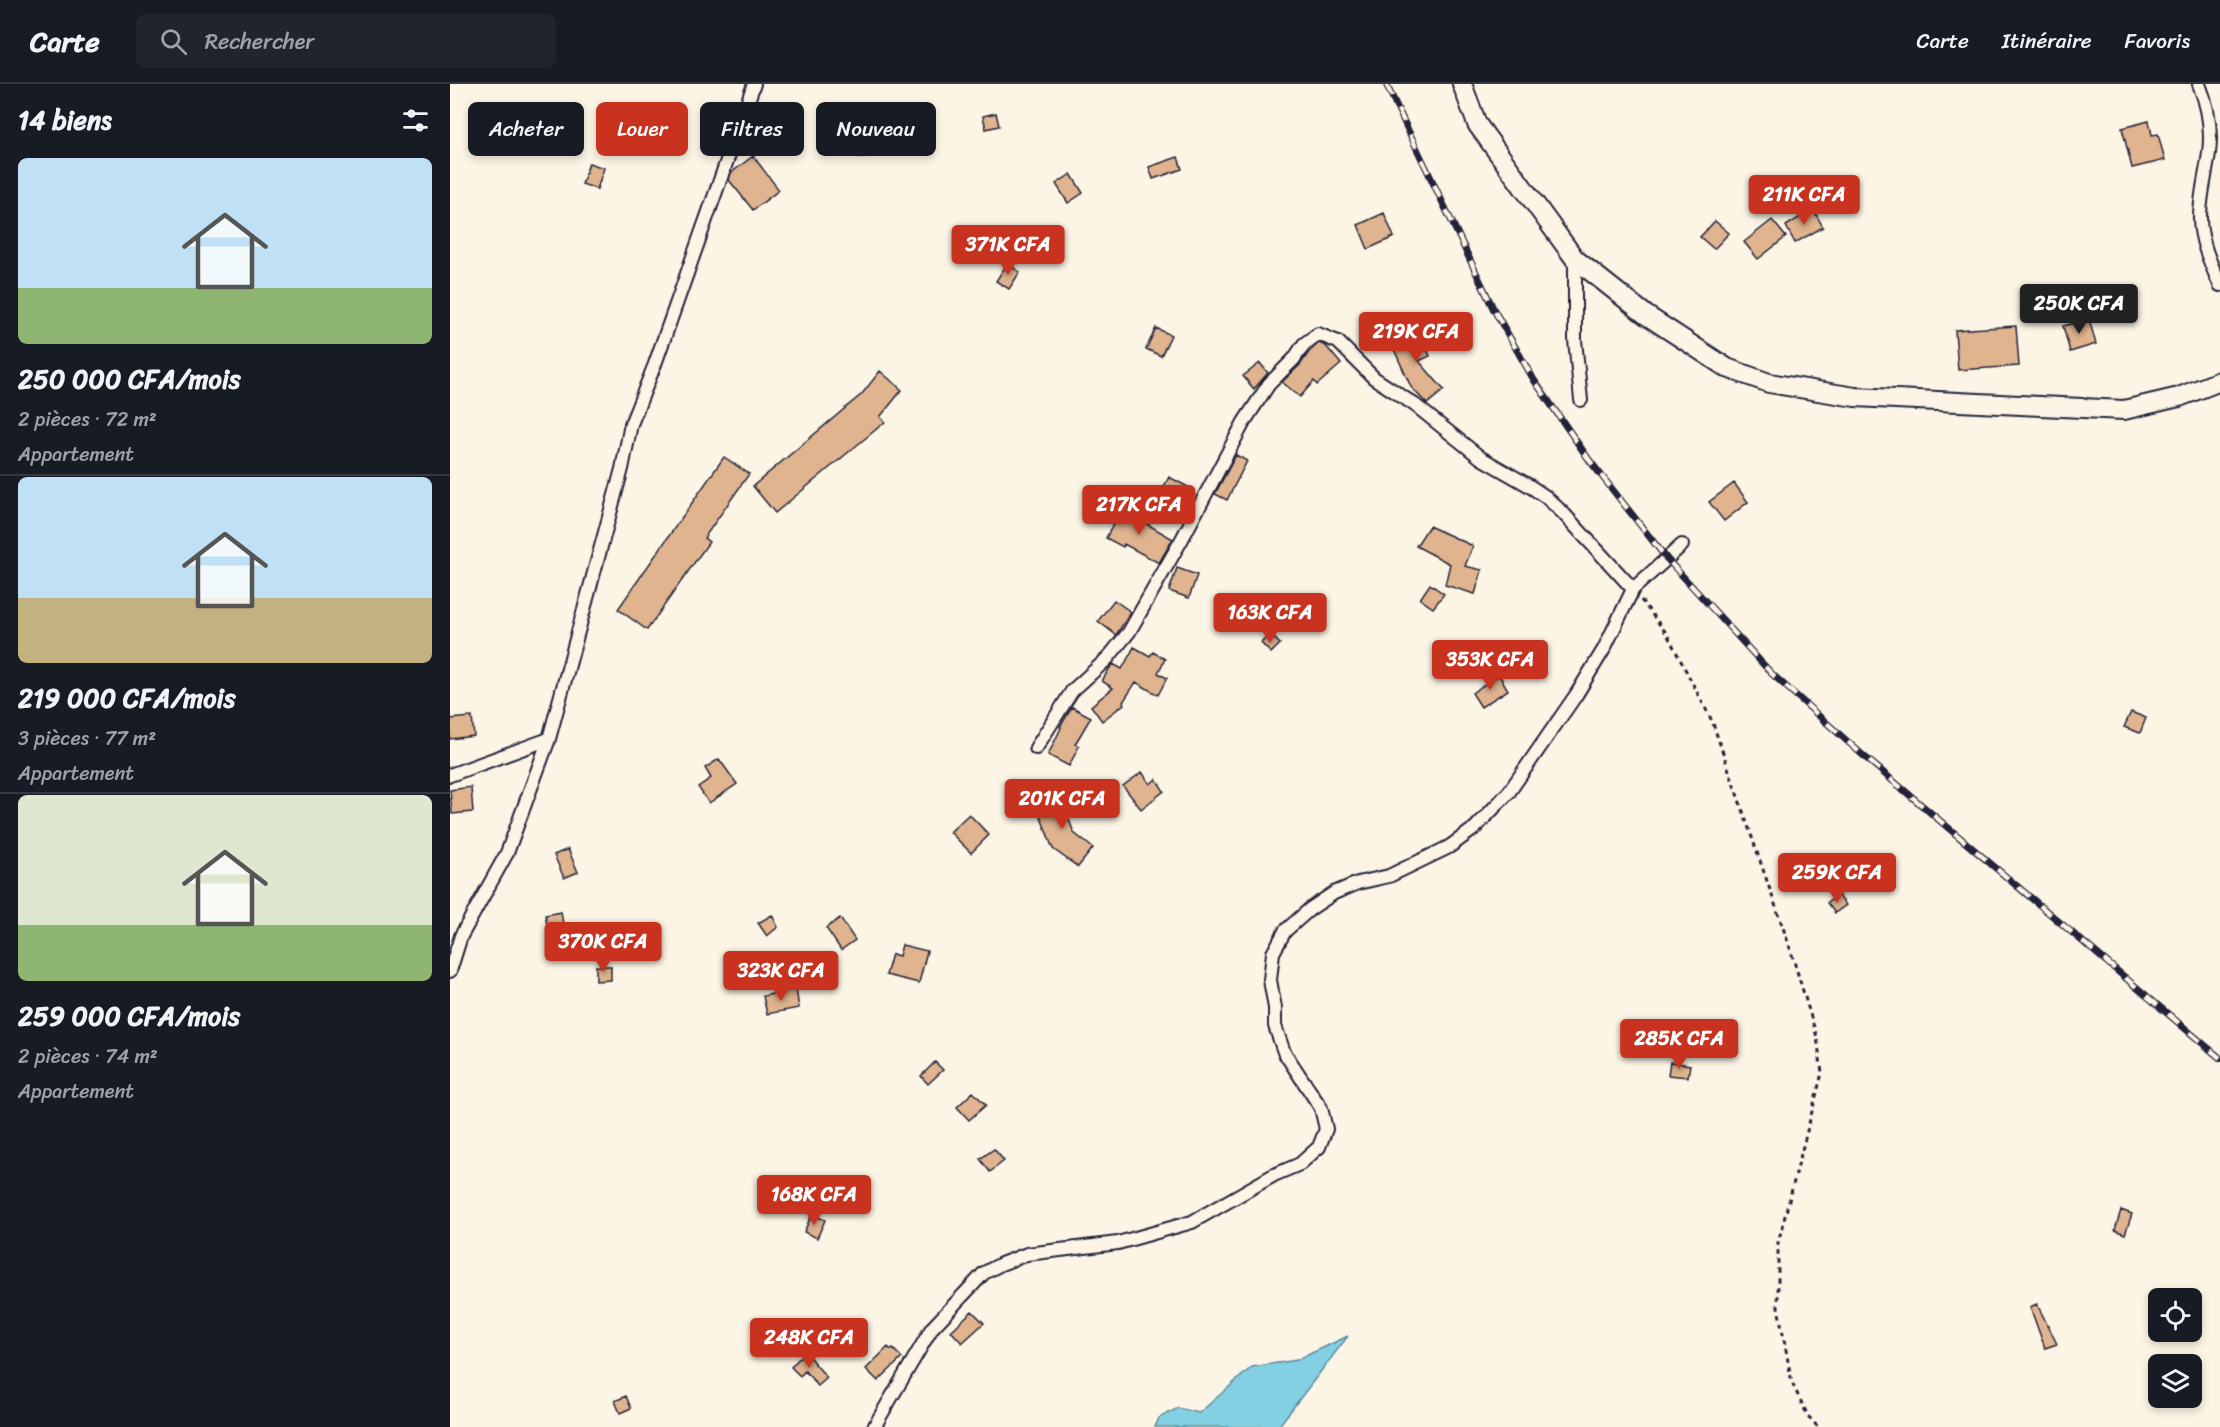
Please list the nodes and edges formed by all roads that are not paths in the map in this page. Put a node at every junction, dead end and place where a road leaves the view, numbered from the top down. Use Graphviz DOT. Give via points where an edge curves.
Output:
graph roads {
  1 [pos="754,84"];
  2 [pos="1462,84"];
  3 [pos="2199,84"];
  4 [pos="1575,259"];
  5 [pos="2220,285"];
  6 [pos="2220,381"];
  7 [pos="1581,400"];
  8 [pos="1682,545"];
  9 [pos="1633,589"];
  10 [pos="549,739"];
  11 [pos="1036,748"];
  12 [pos="450,776"];
  13 [pos="450,971"];
  14 [pos="874,1427"];
  1 -- 10 [label="street" via="631,424"];
  2 -- 4 [label="street" via="1477,123"];
  3 -- 5 [label="street" via="2210,125 2200,220"];
  4 -- 6 [label="street" via="1646,315 1726,368 1769,383 1855,396 2124,410 2179,398"];
  4 -- 7 [label="street" via="1575,340"];
  8 -- 9 [label="street"];
  9 -- 11 [label="street" via="1546,497 1481,458 1416,405 1374,378 1338,342 1318,334 1269,384 1244,422 1129,632 1072,691"];
  9 -- 14 [label="street" via="1576,695 1509,792 1474,828 1449,847 1389,876 1334,893 1285,932 1273,953 1270,980 1275,1026 1284,1052 1321,1108 1326,1130 1319,1147 1300,1164 1192,1222 1118,1243 1027,1254 984,1273 932,1328"];
  10 -- 12 [label="street"];
  10 -- 13 [label="street" via="507,853 461,936"];
}
